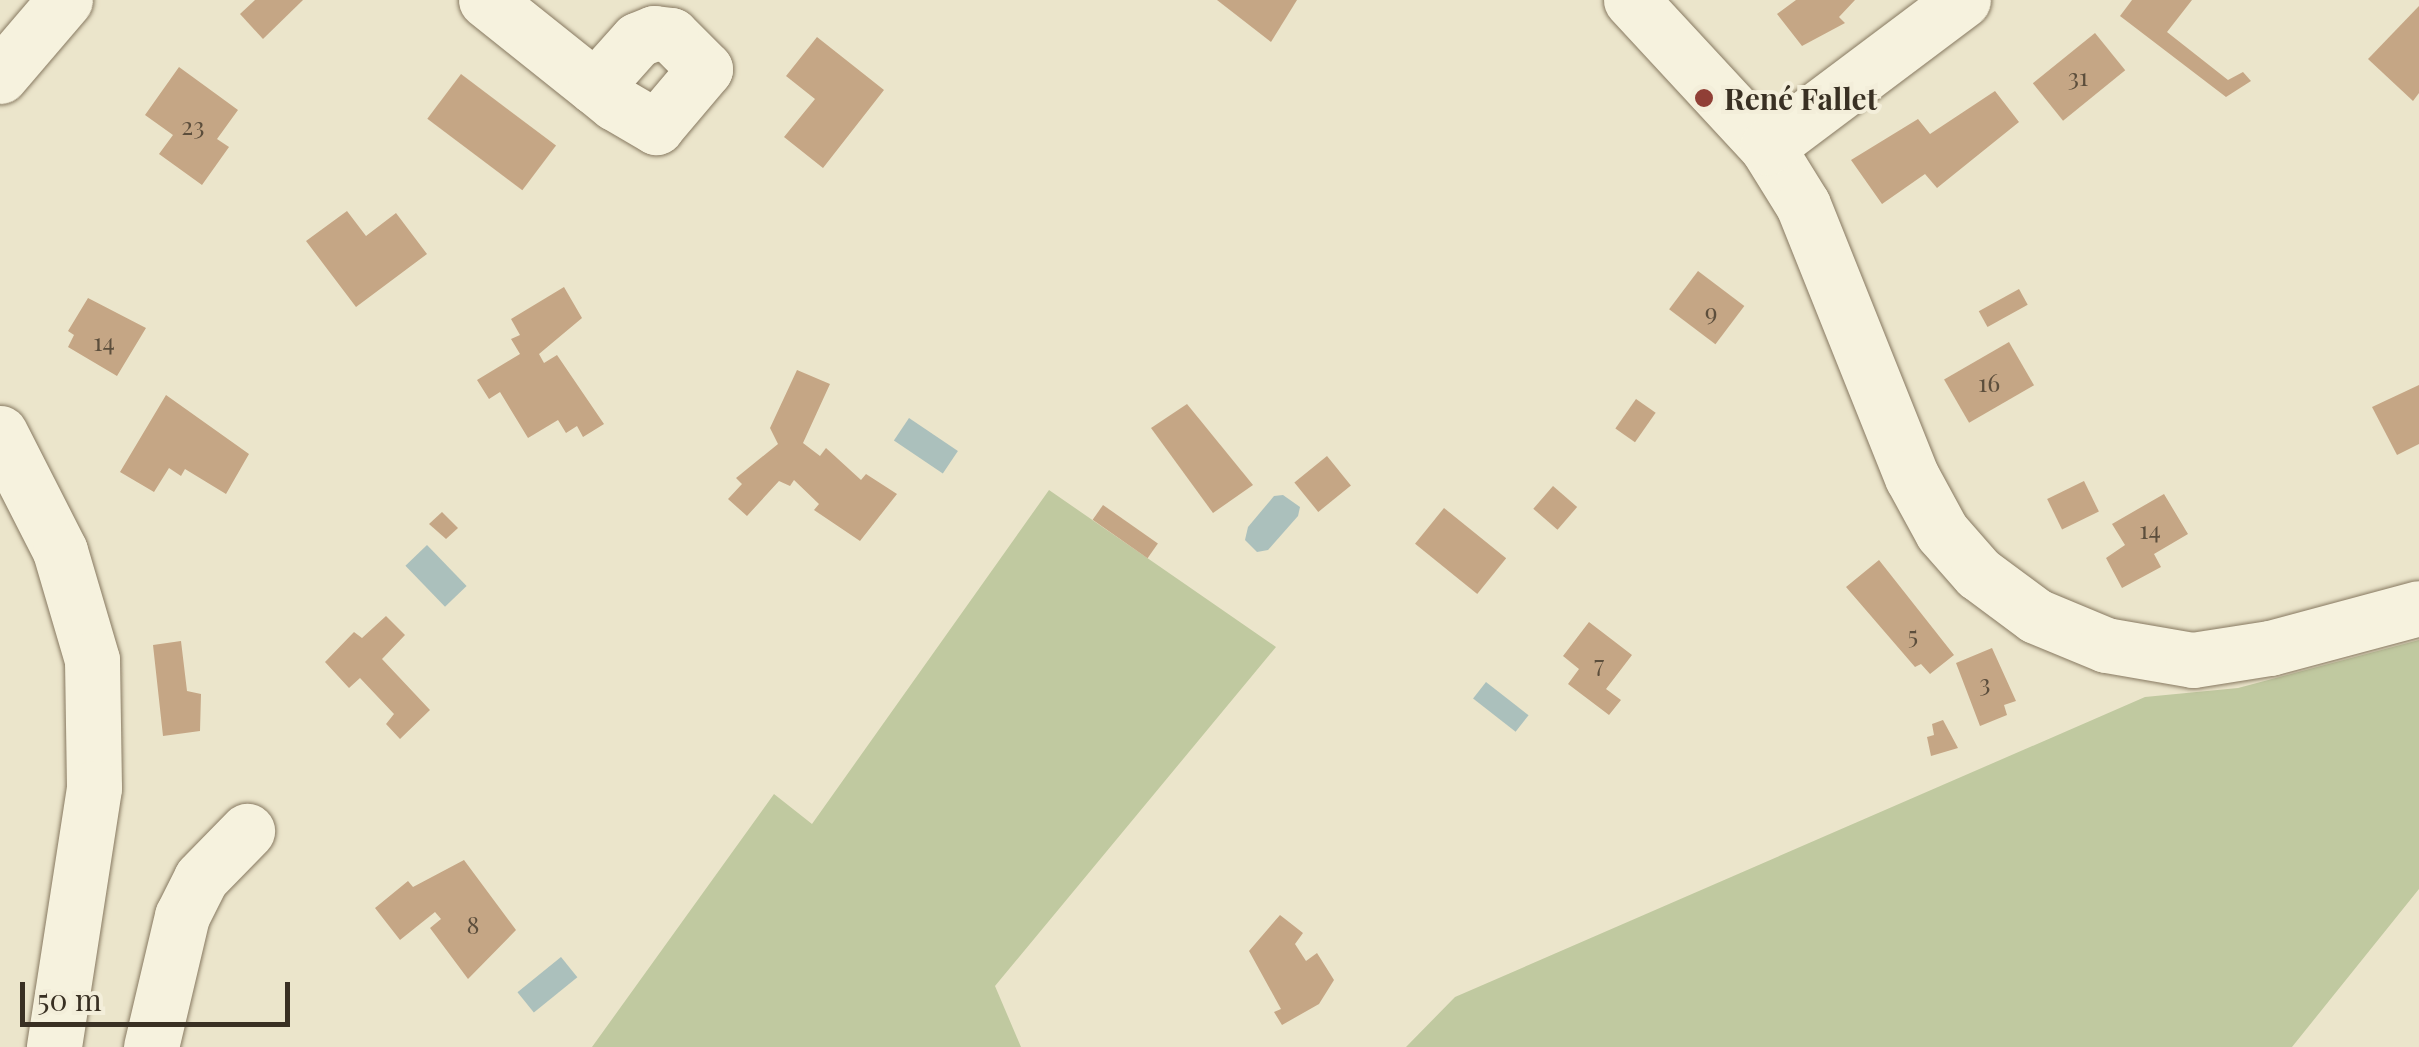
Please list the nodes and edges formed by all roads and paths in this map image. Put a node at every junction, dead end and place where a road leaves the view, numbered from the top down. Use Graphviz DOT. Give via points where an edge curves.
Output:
graph roads {
  1 [pos="64,0"];
  2 [pos="486,0"];
  3 [pos="1631,0"];
  4 [pos="1964,0"];
  5 [pos="0,76"];
  6 [pos="595,87"];
  7 [pos="1767,147"];
  8 [pos="0,433"];
  9 [pos="2419,608"];
  10 [pos="248,831"];
  11 [pos="54,1047"];
  12 [pos="151,1047"];
  1 -- 5 [label="street"];
  2 -- 6 [label="street"];
  3 -- 7 [label="street"];
  4 -- 7 [label="street"];
  7 -- 9 [label="street" via="1802,205 1912,476 1942,532 1978,573 2036,616 2106,646 2193,660 2270,648"];
  8 -- 11 [label="street" via="60,552 92,660 94,788"];
  10 -- 12 [label="street" via="201,878 182,916"];
}
